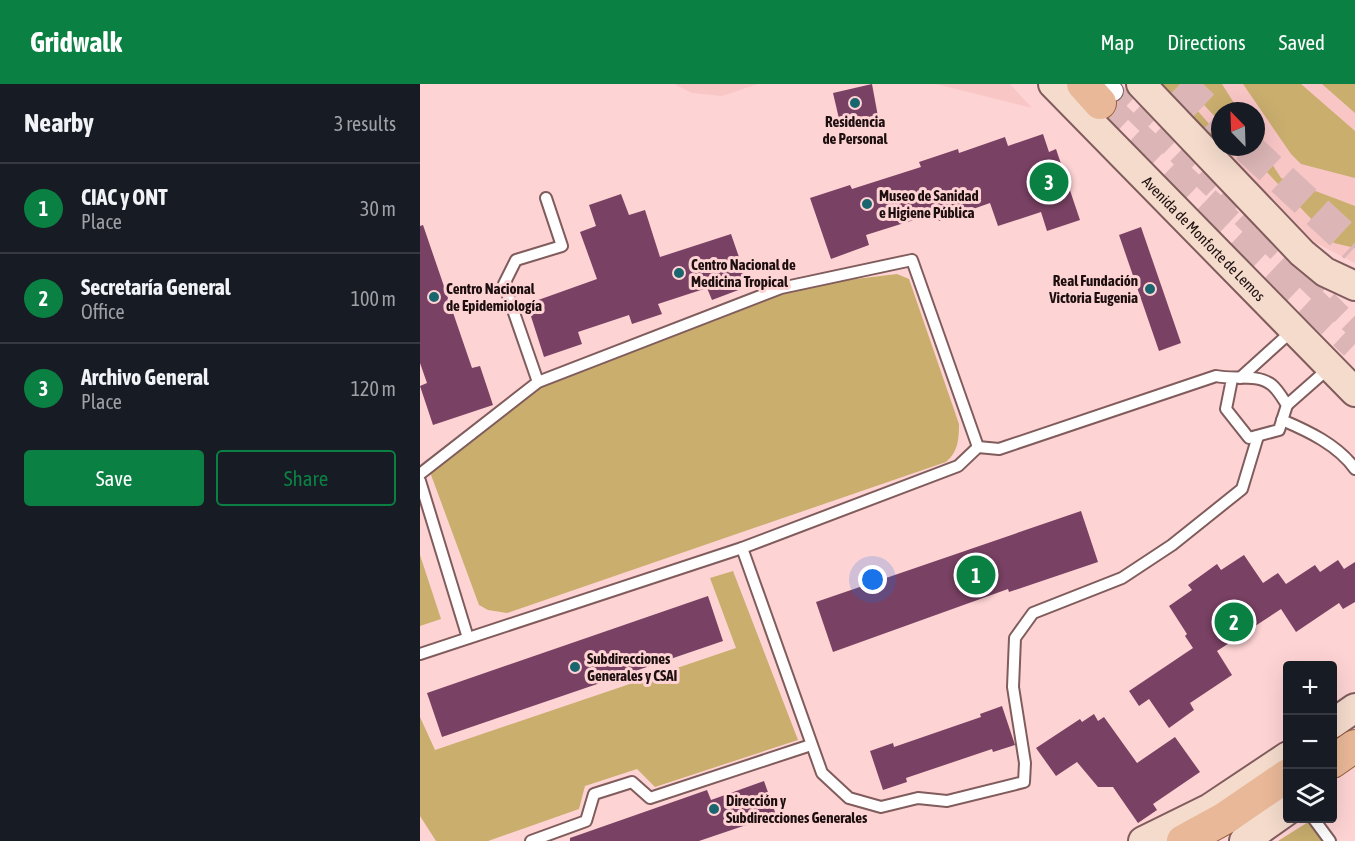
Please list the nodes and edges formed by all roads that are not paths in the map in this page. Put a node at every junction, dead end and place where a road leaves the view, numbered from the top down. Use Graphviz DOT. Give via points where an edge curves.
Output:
graph roads {
  1 [pos="1053,84"];
  2 [pos="1141,84"];
  3 [pos="546,198"];
  4 [pos="1355,286"];
  5 [pos="1293,330"];
  6 [pos="1330,367"];
  7 [pos="1235,379"];
  8 [pos="538,382"];
  9 [pos="1355,392"];
  10 [pos="1287,405"];
  11 [pos="1282,420"];
  12 [pos="1258,435"];
  13 [pos="978,447"];
  14 [pos="1355,469"];
  15 [pos="420,474"];
  16 [pos="420,481"];
  17 [pos="742,548"];
  18 [pos="468,638"];
  19 [pos="420,654"];
  20 [pos="1355,708"];
  21 [pos="1337,721"];
  22 [pos="1355,727"];
  23 [pos="1337,740"];
  24 [pos="811,745"];
  25 [pos="1355,746"];
  26 [pos="1283,759"];
  27 [pos="1337,759"];
  28 [pos="1355,761"];
  29 [pos="1337,774"];
  30 [pos="1283,778"];
  31 [pos="1283,797"];
  32 [pos="1283,813"];
  33 [pos="1316,823"];
  34 [pos="531,841"];
  35 [pos="1143,841"];
  36 [pos="1183,841"];
  37 [pos="1216,841"];
  38 [pos="1244,841"];
  39 [pos="1330,841"];
  1 -- 5 [label="street, Avenida de Monforte de Lemos"];
  2 -- 4 [label="street" via="1302,253 1325,272"];
  3 -- 8 [label="lane" via="562,246 516,260 504,284"];
  5 -- 6 [label="street, Avenida de Monforte de Lemos"];
  5 -- 7 [label="lane"];
  6 -- 9 [label="street, Avenida de Monforte de Lemos"];
  6 -- 10 [label="lane"];
  7 -- 10 [label="lane" via="1249,376 1272,385"];
  7 -- 12 [label="lane" via="1226,409 1249,438"];
  7 -- 13 [label="lane" via="1216,376 999,449"];
  8 -- 13 [label="lane" via="781,288 912,260"];
  8 -- 15 [label="lane"];
  10 -- 11 [label="lane"];
  11 -- 12 [label="lane" via="1279,430"];
  11 -- 14 [label="lane" via="1313,434 1349,460"];
  12 -- 24 [label="lane" via="1242,489 1172,545 1122,578 1033,613 1015,638 1012,687 1025,763 1024,782 946,801 918,798 881,807 849,798 822,772"];
  13 -- 17 [label="lane" via="958,466"];
  16 -- 18 [label="lane"];
  17 -- 18 [label="lane"];
  17 -- 24 [label="lane"];
  18 -- 19 [label="lane"];
  20 -- 21 [label="street"];
  22 -- 23 [label="main road"];
  24 -- 34 [label="lane" via="650,798 632,782 594,794 586,821"];
  25 -- 27 [label="main road"];
  26 -- 35 [label="street" via="1210,808"];
  28 -- 29 [label="street"];
  30 -- 36 [label="main road" via="1225,819"];
  31 -- 37 [label="main road"];
  32 -- 38 [label="street"];
  33 -- 39 [label="lane"];
}
